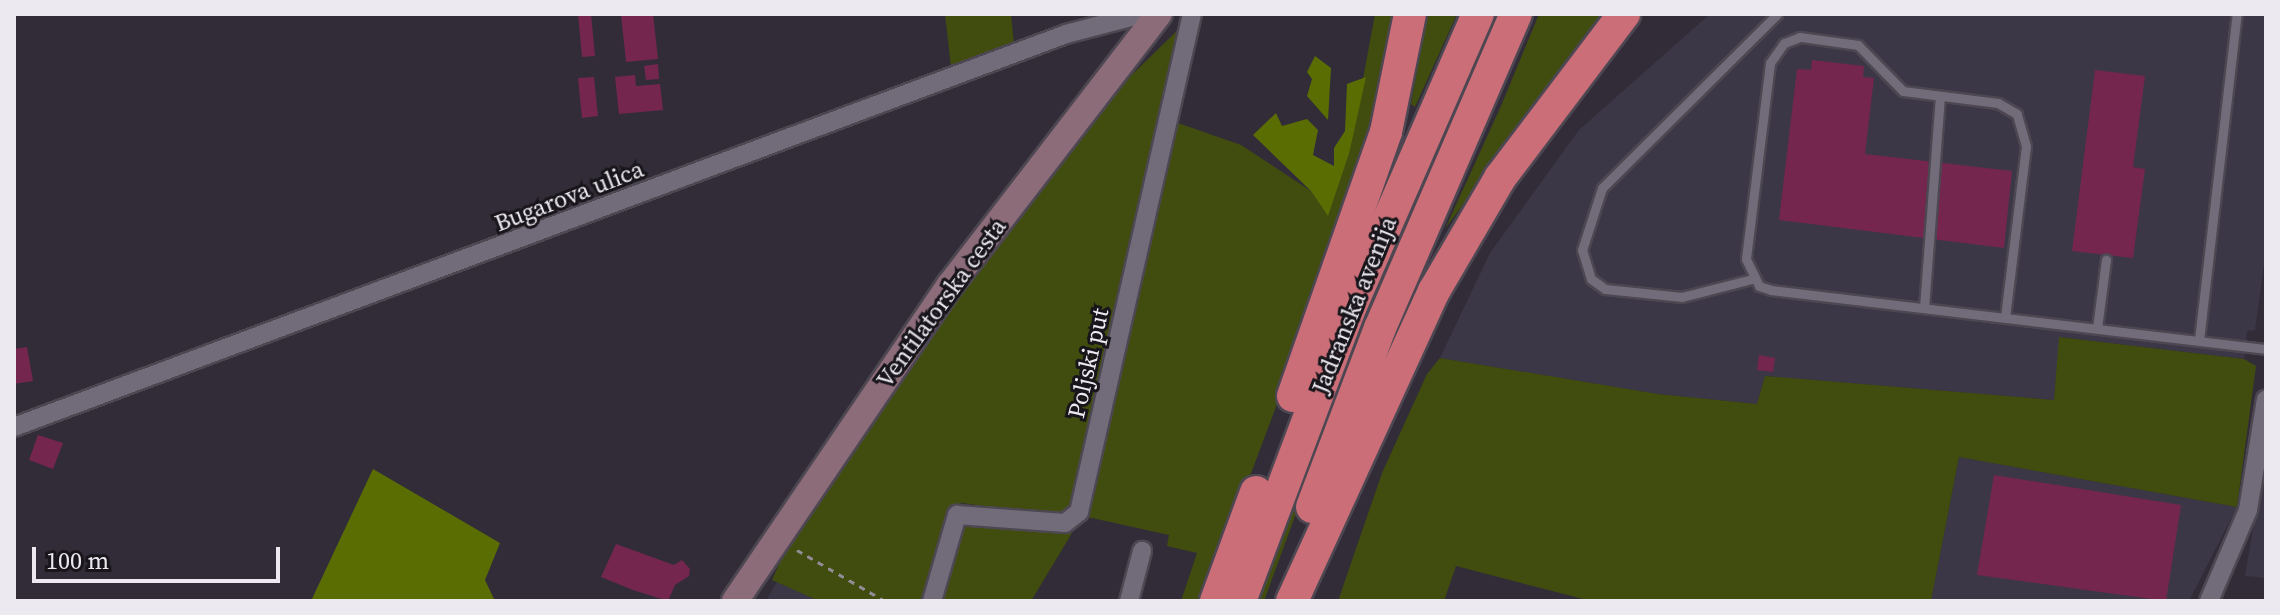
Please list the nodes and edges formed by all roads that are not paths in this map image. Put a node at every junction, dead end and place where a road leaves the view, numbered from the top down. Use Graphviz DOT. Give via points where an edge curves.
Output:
graph roads {
  1 [pos="1143,14"];
  2 [pos="1159,14"];
  3 [pos="1192,14"];
  4 [pos="1410,14"];
  5 [pos="1478,14"];
  6 [pos="1516,14"];
  7 [pos="1624,14"];
  8 [pos="1777,14"];
  9 [pos="2237,14"];
  10 [pos="1940,97"];
  11 [pos="2106,260"];
  12 [pos="1752,279"];
  13 [pos="1924,308"];
  14 [pos="2005,317"];
  15 [pos="2097,328"];
  16 [pos="2199,340"];
  17 [pos="2266,349"];
  18 [pos="2266,399"];
  19 [pos="14,427"];
  20 [pos="1142,551"];
  21 [pos="735,601"];
  22 [pos="932,601"];
  23 [pos="1129,601"];
  24 [pos="1216,601"];
  25 [pos="1240,601"];
  26 [pos="1279,601"];
  27 [pos="1292,601"];
  28 [pos="2209,601"];
  1 -- 19 [label="street, Bugarova ulica" via="1066,34"];
  2 -- 21 [label="main road, Ventilatorska cesta" via="950,285"];
  3 -- 22 [label="street, Poljski put" via="1079,512 1065,523 957,515"];
  4 -- 24 [label="highway" via="1386,132 1359,221"];
  5 -- 25 [label="highway, Jadranska avenija" via="1351,306"];
  6 -- 26 [label="highway, Jadranska avenija" via="1380,328"];
  7 -- 27 [label="highway" via="1500,178 1434,291"];
  8 -- 12 [label="lane" via="1602,188 1582,250 1591,279 1605,289 1682,297"];
  9 -- 16 [label="lane"];
  10 -- 12 [label="lane" via="1903,91 1858,45 1800,37 1773,52 1746,259"];
  10 -- 13 [label="lane"];
  10 -- 14 [label="lane" via="1998,103 2011,108 2023,123 2026,146"];
  11 -- 15 [label="lane"];
  12 -- 13 [label="lane" via="1771,290"];
  13 -- 14 [label="lane"];
  14 -- 15 [label="lane"];
  15 -- 16 [label="lane"];
  16 -- 17 [label="lane"];
  18 -- 28 [label="street" via="2248,510"];
  20 -- 23 [label="street"];
}
